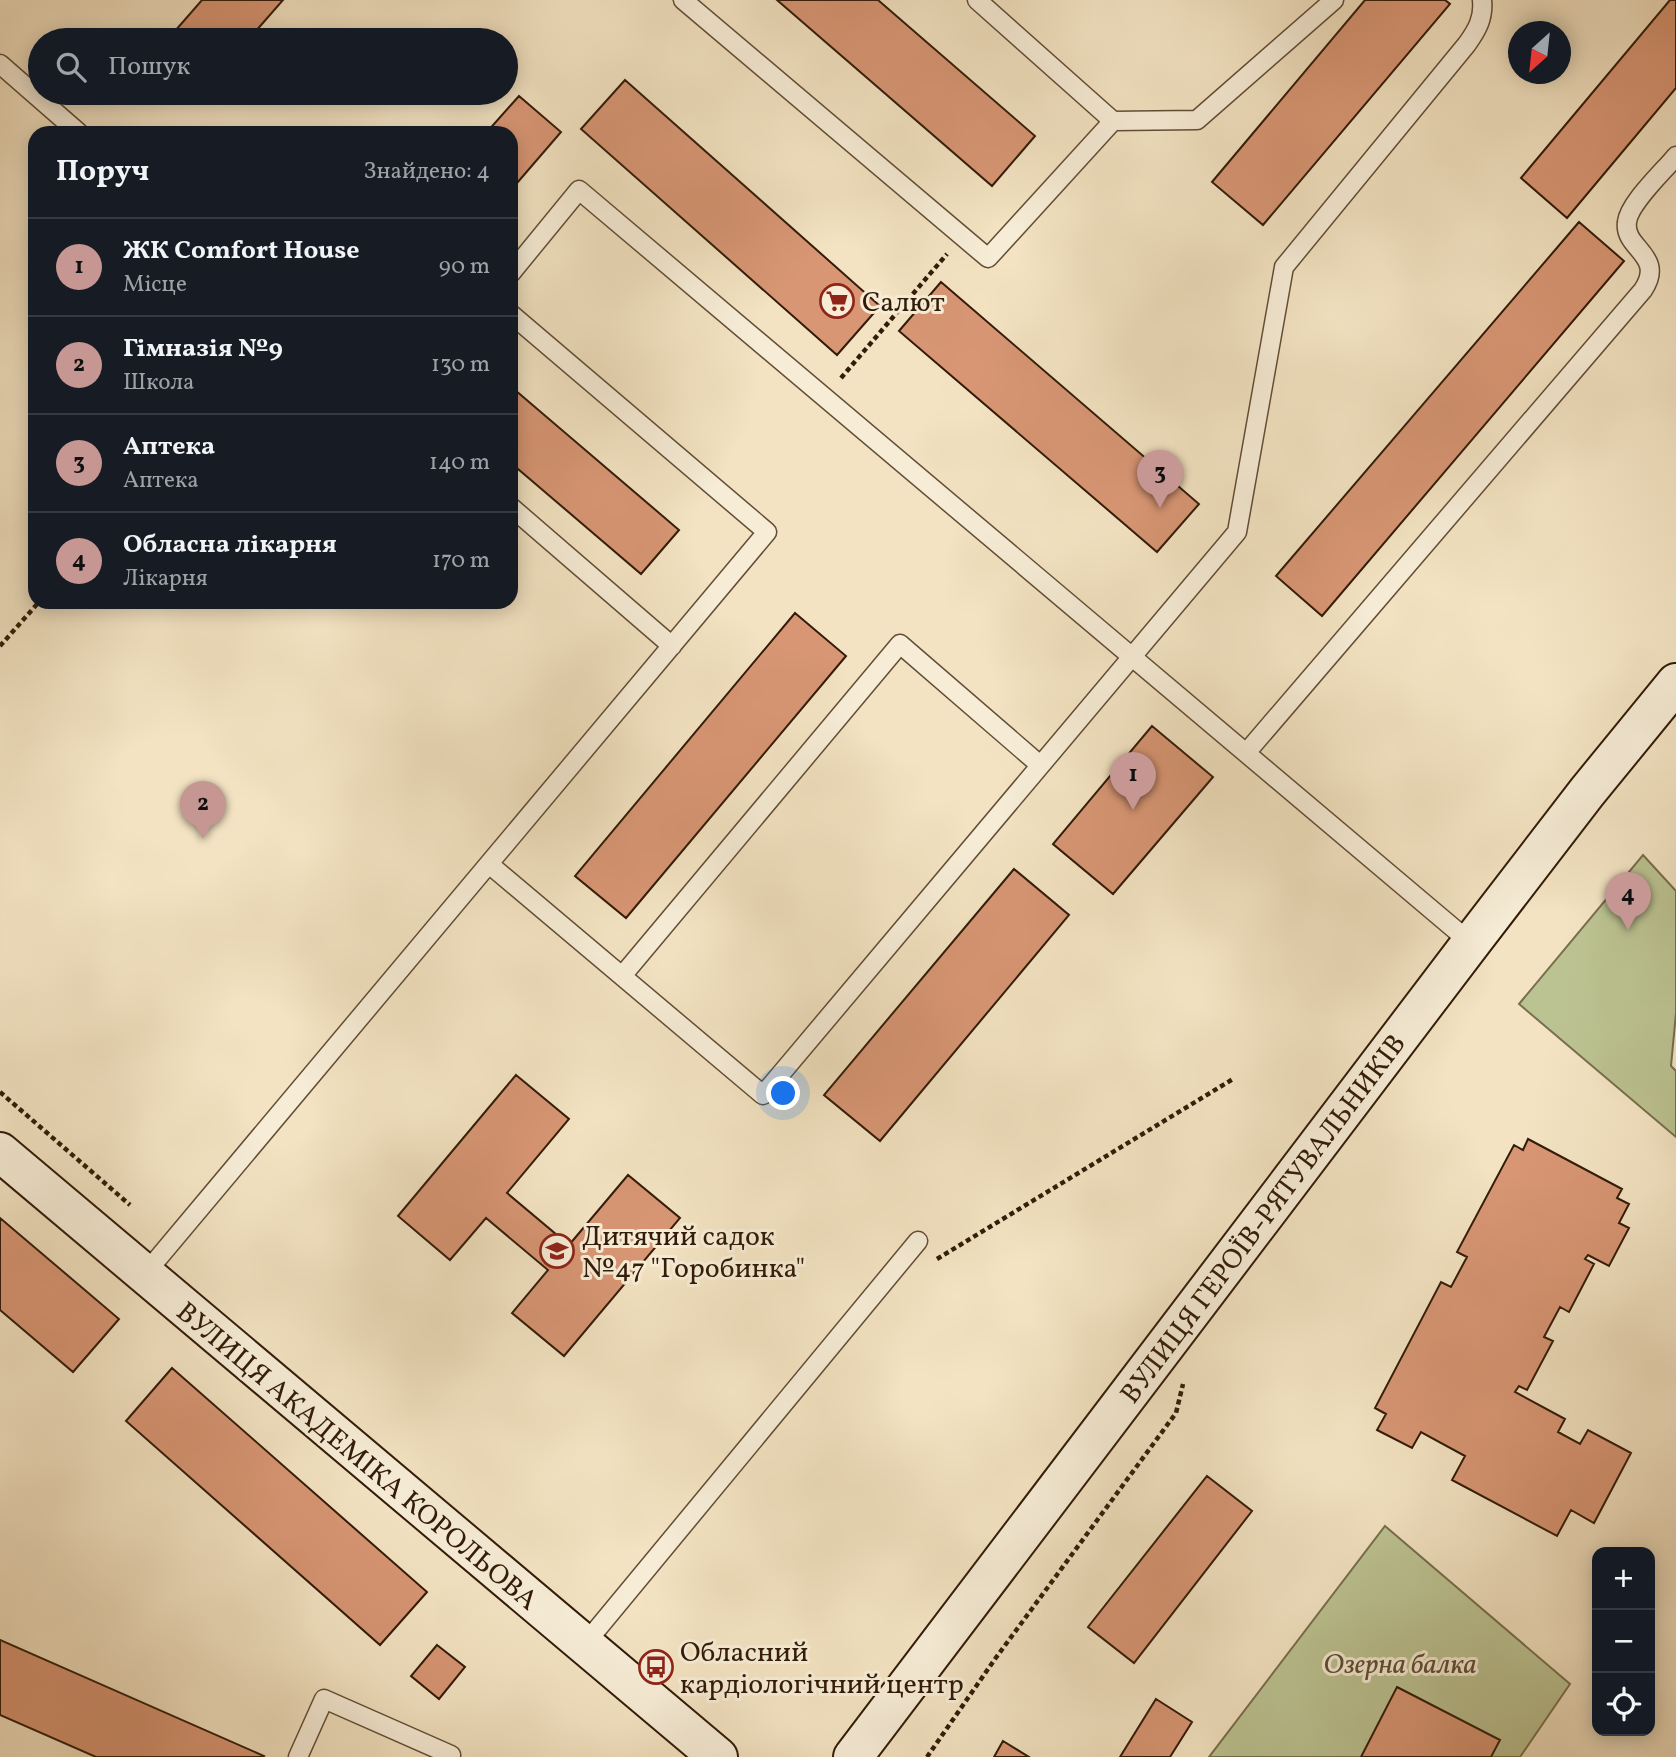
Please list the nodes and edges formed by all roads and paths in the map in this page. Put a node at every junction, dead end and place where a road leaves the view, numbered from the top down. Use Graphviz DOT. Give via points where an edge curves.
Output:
graph roads {
  1 [pos="683,0"];
  2 [pos="977,0"];
  3 [pos="1334,0"];
  4 [pos="1482,0"];
  5 [pos="0,64"];
  6 [pos="28,88"];
  7 [pos="47,105"];
  8 [pos="1113,121"];
  9 [pos="71,126"];
  10 [pos="1676,156"];
  11 [pos="962,236"];
  12 [pos="518,264"];
  13 [pos="518,320"];
  14 [pos="825,398"];
  15 [pos="518,513"];
  16 [pos="33,609"];
  17 [pos="0,646"];
  18 [pos="672,646"];
  19 [pos="1132,657"];
  20 [pos="1676,683"];
  21 [pos="1246,752"];
  22 [pos="1040,765"];
  23 [pos="489,864"];
  24 [pos="1471,943"];
  25 [pos="622,976"];
  26 [pos="1233,1079"];
  27 [pos="0,1092"];
  28 [pos="0,1152"];
  29 [pos="130,1205"];
  30 [pos="918,1241"];
  31 [pos="927,1265"];
  32 [pos="144,1275"];
  33 [pos="584,1645"];
  34 [pos="298,1757"];
  35 [pos="450,1757"];
  36 [pos="718,1757"];
  37 [pos="853,1757"];
  1 -- 11 [label="lane"];
  2 -- 8 [label="lane"];
  3 -- 8 [label="lane" via="1197,120"];
  4 -- 19 [label="lane" via="1478,27 1467,44 1284,267 1237,532"];
  5 -- 6 [label="lane"];
  7 -- 9 [label="lane"];
  8 -- 11 [label="lane" via="988,258"];
  10 -- 21 [label="lane" via="1626,221 1627,231 1651,271 1643,290"];
  11 -- 14 [label="path"];
  12 -- 14 [label="lane" via="579,190"];
  13 -- 18 [label="lane" via="767,532"];
  14 -- 19 [label="lane"];
  15 -- 18 [label="lane"];
  16 -- 17 [label="path"];
  18 -- 23 [label="lane"];
  19 -- 21 [label="lane"];
  19 -- 22 [label="lane"];
  20 -- 24 [label="main road, ВУЛИЦЯ ГЕРОЇВ-РЯТУВАЛЬНИКІВ"];
  21 -- 24 [label="lane"];
  22 -- 25 [label="lane" via="763,1095"];
  22 -- 25 [label="lane" via="900,644"];
  23 -- 25 [label="lane"];
  23 -- 32 [label="lane"];
  24 -- 37 [label="main road, ВУЛИЦЯ ГЕРОЇВ-РЯТУВАЛЬНИКІВ"];
  26 -- 31 [label="path"];
  27 -- 29 [label="path"];
  28 -- 32 [label="main road, ВУЛИЦЯ АКАДЕМІКА КОРОЛЬОВА"];
  30 -- 33 [label="lane"];
  32 -- 33 [label="main road, ВУЛИЦЯ АКАДЕМІКА КОРОЛЬОВА"];
  33 -- 36 [label="main road, ВУЛИЦЯ АКАДЕМІКА КОРОЛЬОВА"];
  34 -- 35 [label="lane" via="324,1699"];
}
